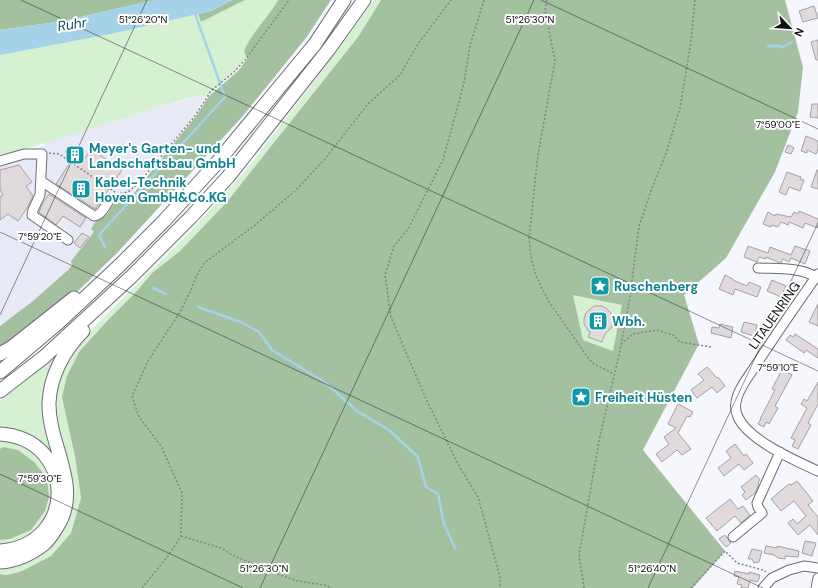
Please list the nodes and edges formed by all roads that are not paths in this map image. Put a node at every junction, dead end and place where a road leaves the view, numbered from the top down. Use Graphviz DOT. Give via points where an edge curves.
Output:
graph roads {
  1 [pos="344,0"];
  2 [pos="364,0"];
  3 [pos="0,161"];
  4 [pos="41,181"];
  5 [pos="110,199"];
  6 [pos="68,240"];
  7 [pos="120,265"];
  8 [pos="758,268"];
  9 [pos="132,276"];
  10 [pos="817,276"];
  11 [pos="0,354"];
  12 [pos="0,372"];
  13 [pos="0,391"];
  14 [pos="0,434"];
  15 [pos="780,452"];
  16 [pos="817,472"];
  17 [pos="733,538"];
  18 [pos="0,551"];
  19 [pos="0,562"];
  20 [pos="818,568"];
  21 [pos="818,578"];
  22 [pos="763,588"];
  23 [pos="816,588"];
  1 -- 7 [label="highway" via="315,44 215,165"];
  2 -- 9 [label="highway" via="329,49 228,177"];
  3 -- 4 [label="street" via="24,154 42,154"];
  4 -- 5 [label="street" via="94,216 101,212"];
  4 -- 6 [label="street" via="40,195 32,215"];
  7 -- 11 [label="highway" via="110,268"];
  7 -- 12 [label="highway" via="58,323"];
  8 -- 10 [label="street" via="797,270"];
  9 -- 13 [label="highway" via="44,357"];
  9 -- 19 [label="highway" via="129,287 78,335 60,361 52,382 50,415 67,481 67,497 60,522 50,538 34,552 14,560"];
  10 -- 15 [label="street, LITAUENRING" via="744,383 736,402 738,417 742,424 756,437"];
  14 -- 18 [label="highway" via="20,438 34,445 52,467 58,489 56,509 44,531 24,545"];
  15 -- 16 [label="street, LITAUENRING"];
  15 -- 17 [label="street" via="757,503 762,513"];
  20 -- 22 [label="street" via="804,566 789,570 772,578"];
  21 -- 23 [label="street"];
}
